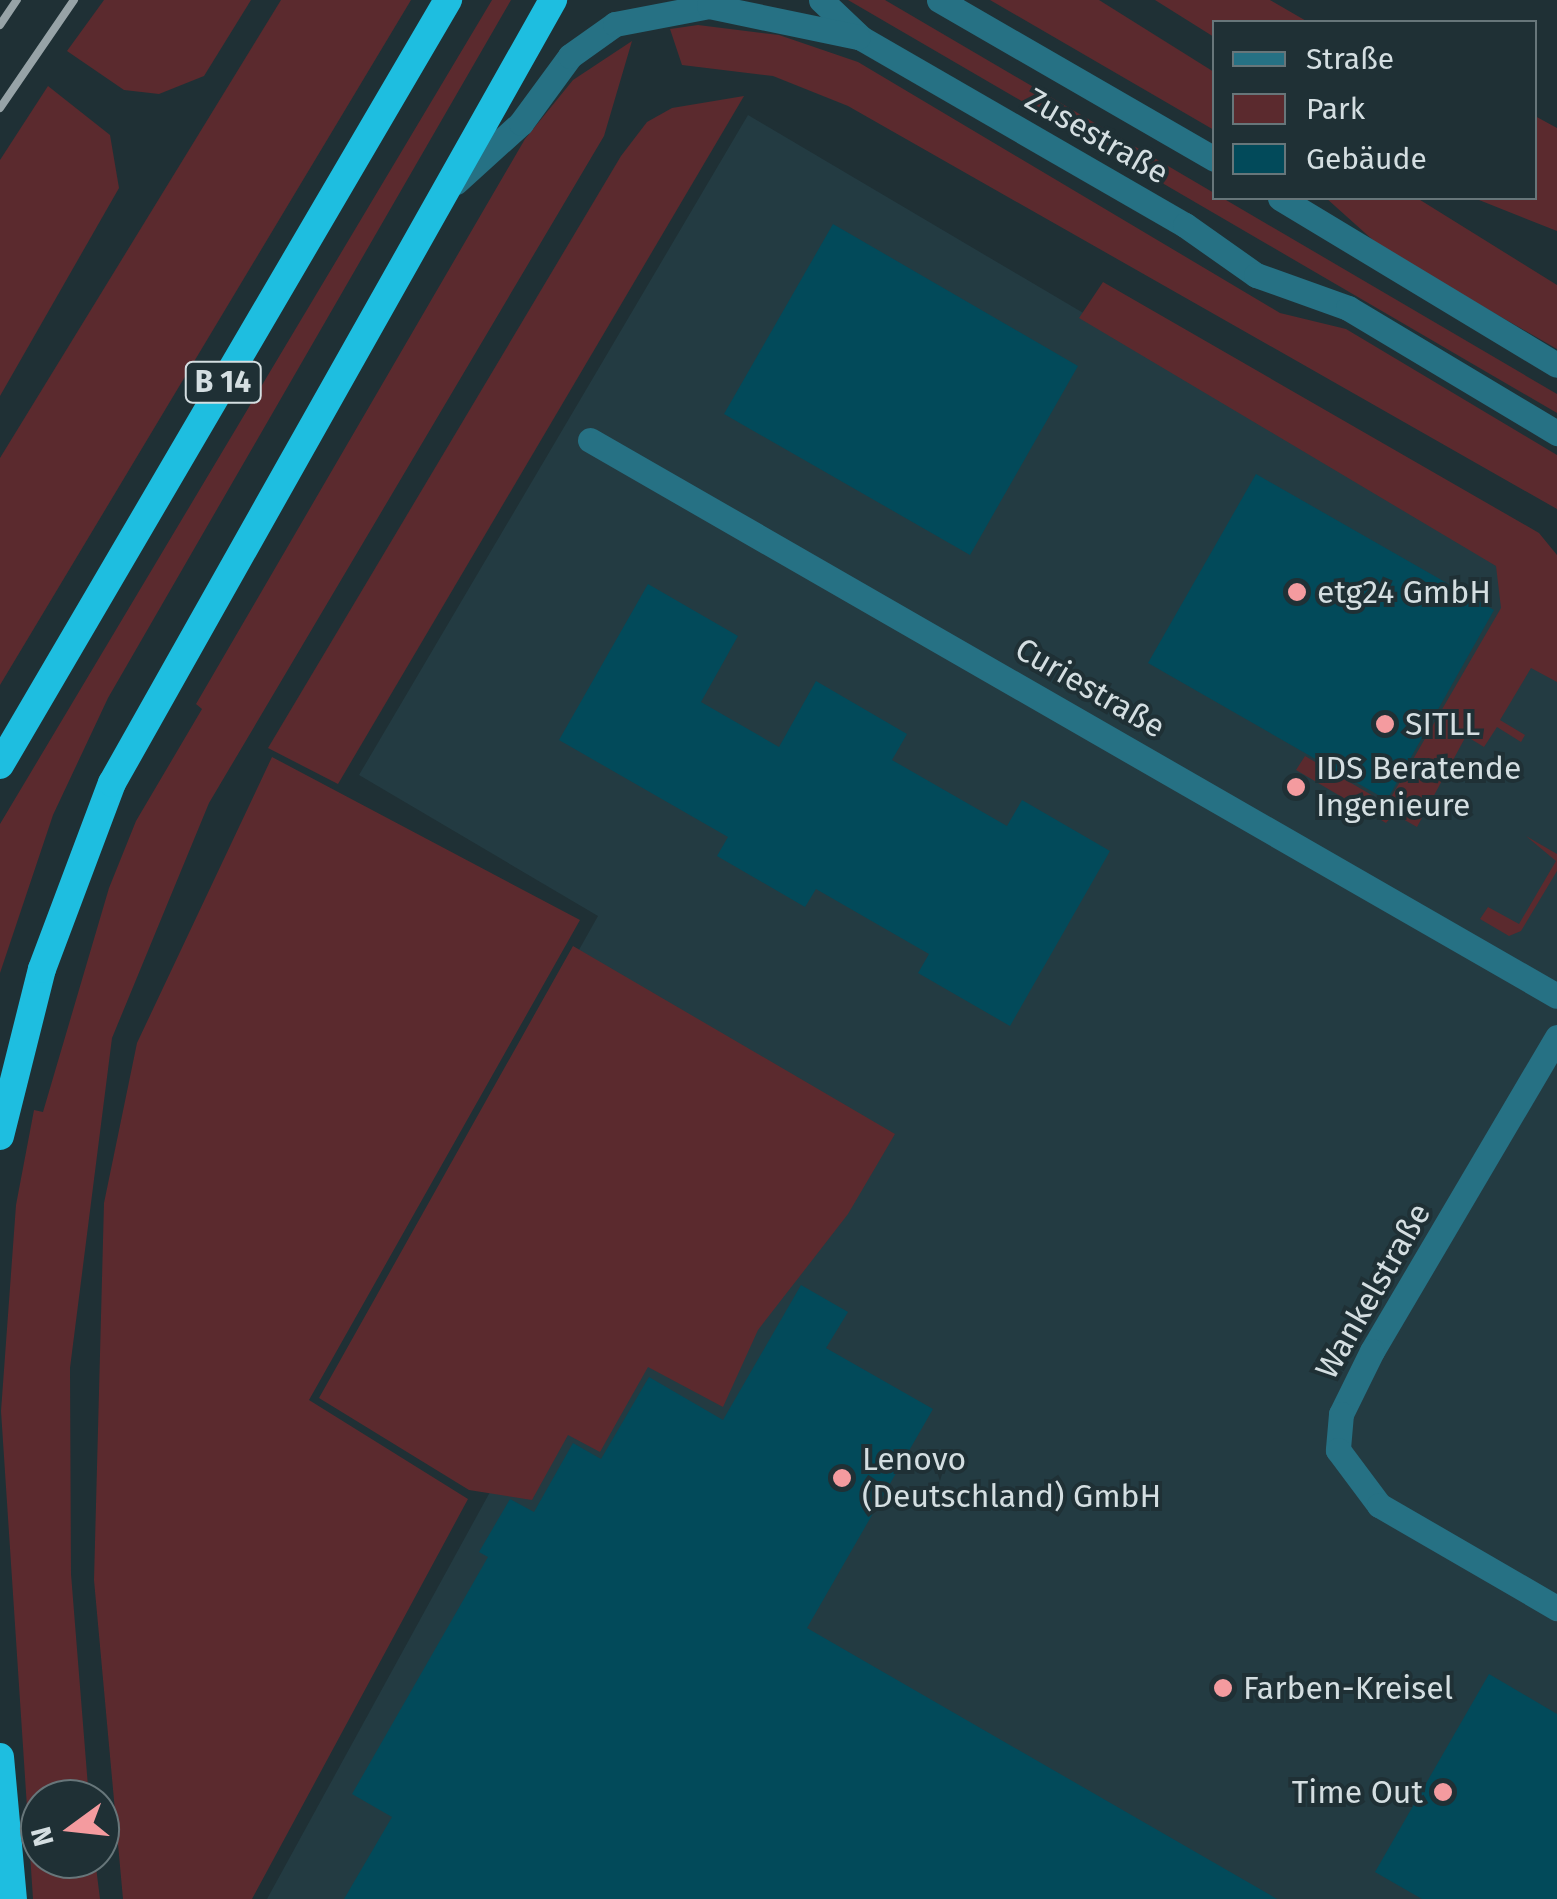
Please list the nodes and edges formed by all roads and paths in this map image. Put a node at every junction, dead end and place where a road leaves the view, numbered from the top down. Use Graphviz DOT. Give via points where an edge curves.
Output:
graph roads {
  1 [pos="448,0"];
  2 [pos="553,0"];
  3 [pos="821,0"];
  4 [pos="940,0"];
  5 [pos="862,38"];
  6 [pos="1212,158"];
  7 [pos="456,182"];
  8 [pos="1283,200"];
  9 [pos="1557,365"];
  10 [pos="1557,433"];
  11 [pos="590,440"];
  12 [pos="0,765"];
  13 [pos="1557,996"];
  14 [pos="1557,1036"];
  15 [pos="0,1136"];
  16 [pos="1557,1608"];
  17 [pos="0,1756"];
  18 [pos="14,1899"];
  1 -- 12 [label="highway, B 14"];
  2 -- 7 [label="highway"];
  3 -- 5 [label="street, Zusestraße"];
  4 -- 6 [label="street, Zusestraße"];
  5 -- 7 [label="street" via="709,6 615,24 570,56 521,123"];
  5 -- 10 [label="street, Zusestraße" via="1185,224 1256,276 1348,308"];
  7 -- 15 [label="highway" via="112,784 42,970"];
  8 -- 9 [label="street"];
  11 -- 13 [label="street, Curiestraße"];
  14 -- 16 [label="street, Wankelstraße" via="1372,1351 1341,1414 1338,1450 1379,1505"];
  17 -- 18 [label="highway"];
}
